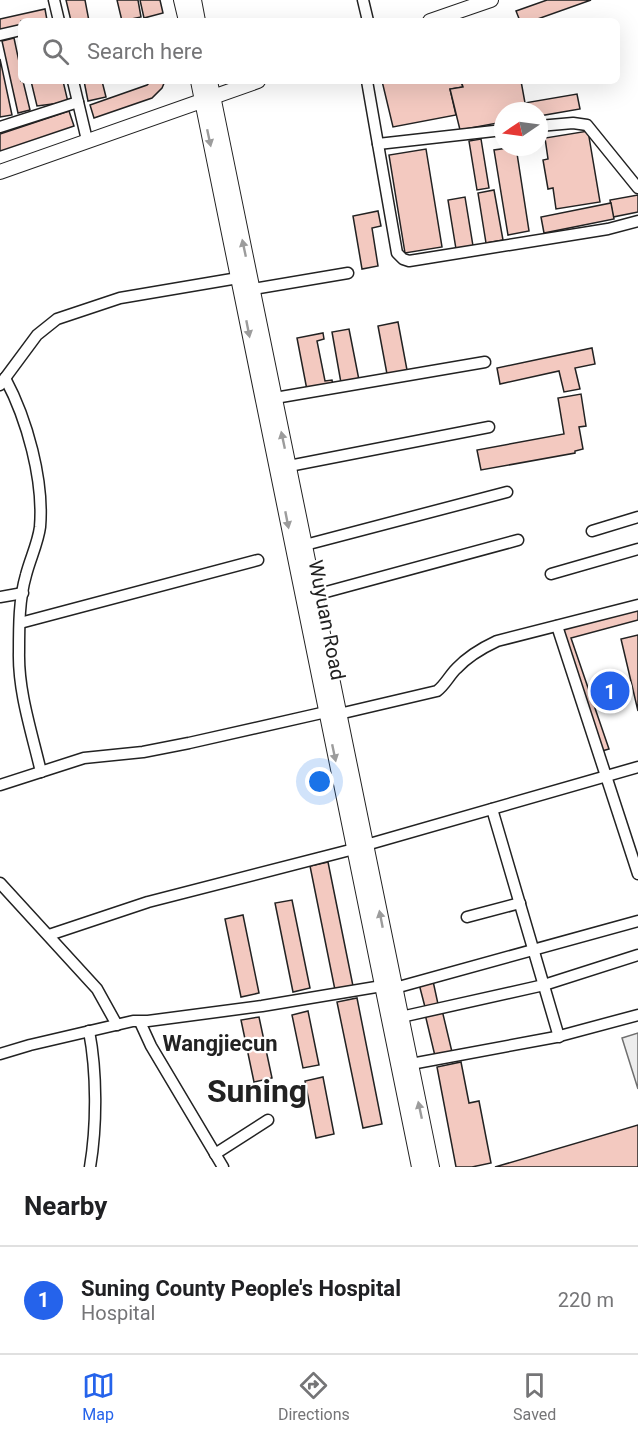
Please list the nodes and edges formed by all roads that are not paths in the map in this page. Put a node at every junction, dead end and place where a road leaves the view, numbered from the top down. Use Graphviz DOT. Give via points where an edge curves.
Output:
graph roads {
  1 [pos="54,0"];
  2 [pos="181,0"];
  3 [pos="194,0"];
  4 [pos="363,0"];
  5 [pos="491,0"];
  6 [pos="58,18"];
  7 [pos="185,18"];
  8 [pos="197,18"];
  9 [pos="367,18"];
  10 [pos="439,18"];
  11 [pos="18,31"];
  12 [pos="0,35"];
  13 [pos="74,84"];
  14 [pos="200,84"];
  15 [pos="210,84"];
  16 [pos="249,84"];
  17 [pos="368,84"];
  18 [pos="208,98"];
  19 [pos="78,102"];
  20 [pos="548,125"];
  21 [pos="0,127"];
  22 [pos="494,131"];
  23 [pos="87,140"];
  24 [pos="378,144"];
  25 [pos="0,172"];
  26 [pos="638,188"];
  27 [pos="638,221"];
  28 [pos="348,273"];
  29 [pos="238,278"];
  30 [pos="252,288"];
  31 [pos="485,362"];
  32 [pos="2,381"];
  33 [pos="275,398"];
  34 [pos="489,427"];
  35 [pos="289,466"];
  36 [pos="507,492"];
  37 [pos="638,517"];
  38 [pos="592,531"];
  39 [pos="518,540"];
  40 [pos="304,545"];
  41 [pos="638,549"];
  42 [pos="258,560"];
  43 [pos="551,574"];
  44 [pos="22,593"];
  45 [pos="315,595"];
  46 [pos="0,597"];
  47 [pos="638,605"];
  48 [pos="20,623"];
  49 [pos="557,626"];
  50 [pos="333,713"];
  51 [pos="638,767"];
  52 [pos="41,772"];
  53 [pos="606,776"];
  54 [pos="0,785"];
  55 [pos="492,808"];
  56 [pos="360,847"];
  57 [pos="638,874"];
  58 [pos="0,883"];
  59 [pos="520,903"];
  60 [pos="467,917"];
  61 [pos="638,921"];
  62 [pos="49,935"];
  63 [pos="534,951"];
  64 [pos="638,955"];
  65 [pos="544,985"];
  66 [pos="388,987"];
  67 [pos="638,1015"];
  68 [pos="401,1017"];
  69 [pos="140,1022"];
  70 [pos="117,1024"];
  71 [pos="89,1031"];
  72 [pos="560,1037"];
  73 [pos="0,1054"];
  74 [pos="411,1064"];
  75 [pos="268,1120"];
  76 [pos="215,1154"];
  77 [pos="90,1167"];
  78 [pos="223,1167"];
  79 [pos="419,1167"];
  80 [pos="432,1167"];
  1 -- 6 [label="street"];
  2 -- 7 [label="main road"];
  3 -- 8 [label="main road"];
  4 -- 9 [label="street"];
  5 -- 10 [label="main road"];
  11 -- 12 [label="street"];
  13 -- 19 [label="street"];
  14 -- 18 [label="main road, Wuyuan Road"];
  15 -- 18 [label="main road, Wuyuan Road"];
  16 -- 18 [label="main road"];
  17 -- 24 [label="street"];
  18 -- 23 [label="main road"];
  18 -- 29 [label="main road, Wuyuan Road, one-way"];
  30 -- 18 [label="main road, Wuyuan Road, one-way"];
  19 -- 21 [label="street"];
  19 -- 23 [label="street"];
  20 -- 26 [label="street" via="587,125"];
  22 -- 24 [label="street"];
  23 -- 25 [label="main road"];
  24 -- 27 [label="street" via="397,253 409,261"];
  28 -- 30 [label="street"];
  29 -- 32 [label="street" via="120,298 57,319 37,335"];
  29 -- 50 [label="main road, Wuyuan Road, one-way"];
  30 -- 33 [label="main road, Wuyuan Road"];
  31 -- 33 [label="street"];
  32 -- 44 [label="street" via="18,402 26,423 39,494 40,527"];
  35 -- 33 [label="main road, Wuyuan Road, one-way"];
  34 -- 35 [label="street"];
  35 -- 40 [label="main road, Wuyuan Road"];
  36 -- 40 [label="street"];
  37 -- 38 [label="street"];
  39 -- 45 [label="street"];
  40 -- 45 [label="main road, Wuyuan Road"];
  41 -- 43 [label="street"];
  42 -- 48 [label="street"];
  44 -- 46 [label="street"];
  44 -- 48 [label="street"];
  45 -- 50 [label="main road, Wuyuan Road"];
  47 -- 49 [label="street"];
  48 -- 52 [label="street" via="21,680"];
  49 -- 50 [label="street" via="486,646 459,666 437,691"];
  49 -- 53 [label="street"];
  50 -- 52 [label="street" via="143,752 84,758"];
  50 -- 56 [label="main road, Wuyuan Road"];
  51 -- 53 [label="street"];
  52 -- 54 [label="street"];
  53 -- 55 [label="street"];
  53 -- 57 [label="street"];
  55 -- 56 [label="street"];
  55 -- 59 [label="street"];
  56 -- 62 [label="street" via="148,902"];
  56 -- 66 [label="main road, Wuyuan Road"];
  58 -- 62 [label="street"];
  59 -- 60 [label="street"];
  59 -- 63 [label="street"];
  61 -- 63 [label="street"];
  62 -- 70 [label="street" via="97,989"];
  63 -- 65 [label="street"];
  63 -- 66 [label="street"];
  64 -- 65 [label="street"];
  65 -- 68 [label="street"];
  65 -- 72 [label="street"];
  66 -- 68 [label="main road, Wuyuan Road"];
  66 -- 69 [label="street"];
  66 -- 79 [label="main road, Wuyuan Road"];
  67 -- 72 [label="street"];
  68 -- 74 [label="main road, Wuyuan Road"];
  69 -- 70 [label="street"];
  69 -- 76 [label="street"];
  70 -- 71 [label="street"];
  71 -- 73 [label="street"];
  71 -- 77 [label="street" via="94,1099"];
  72 -- 74 [label="street"];
  80 -- 74 [label="main road, Wuyuan Road, one-way"];
  75 -- 76 [label="street"];
  76 -- 78 [label="street"];
}
